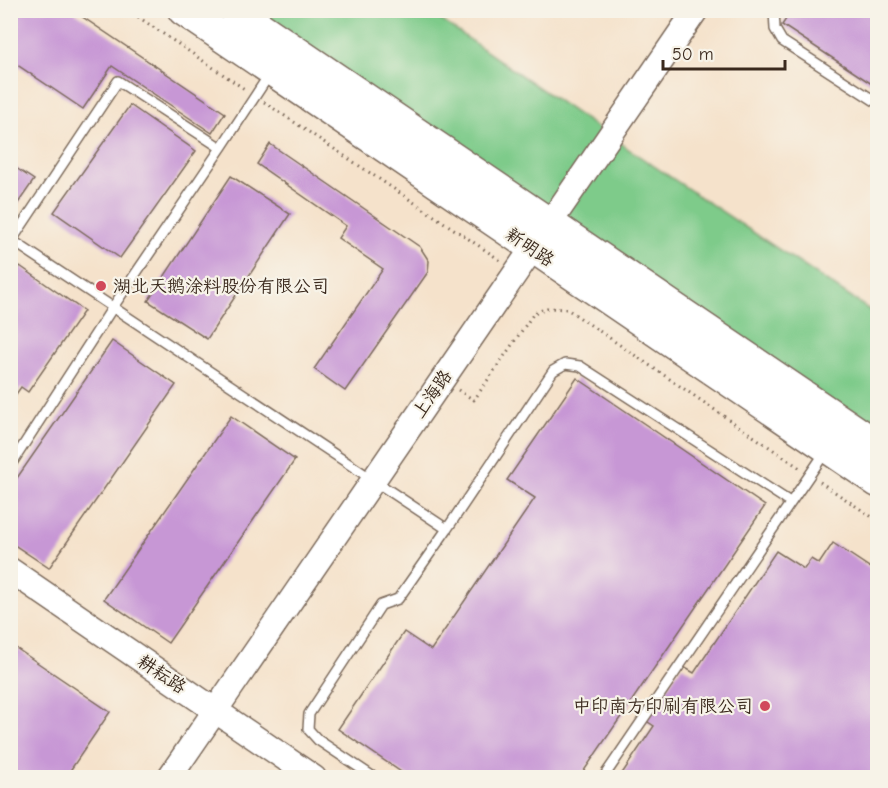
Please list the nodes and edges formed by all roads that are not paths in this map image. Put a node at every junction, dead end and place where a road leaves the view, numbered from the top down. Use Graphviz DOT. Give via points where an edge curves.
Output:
graph roads {
  1 [pos="183,10"];
  2 [pos="235,10"];
  3 [pos="696,10"];
  4 [pos="774,10"];
  5 [pos="272,71"];
  6 [pos="878,103"];
  7 [pos="221,148"];
  8 [pos="549,224"];
  9 [pos="11,239"];
  10 [pos="524,260"];
  11 [pos="113,308"];
  12 [pos="878,446"];
  13 [pos="828,449"];
  14 [pos="10,466"];
  15 [pos="373,480"];
  16 [pos="878,482"];
  17 [pos="790,502"];
  18 [pos="447,529"];
  19 [pos="10,570"];
  20 [pos="214,710"];
  21 [pos="169,777"];
  22 [pos="314,777"];
  23 [pos="375,777"];
  24 [pos="603,777"];
  1 -- 5 [label="main road, 新明路"];
  2 -- 8 [label="main road, 新明路"];
  3 -- 8 [label="street, 上海路"];
  4 -- 6 [label="lane" via="775,29 782,41"];
  5 -- 7 [label="lane"];
  5 -- 10 [label="main road, 新明路"];
  7 -- 9 [label="lane" via="118,81"];
  7 -- 11 [label="lane"];
  8 -- 10 [label="street, 上海路"];
  8 -- 12 [label="main road, 新明路"];
  9 -- 11 [label="lane"];
  10 -- 13 [label="main road, 新明路"];
  10 -- 15 [label="street, 上海路"];
  11 -- 14 [label="lane"];
  11 -- 15 [label="lane"];
  13 -- 16 [label="main road, 新明路"];
  13 -- 17 [label="lane"];
  15 -- 18 [label="lane"];
  15 -- 20 [label="street, 上海路"];
  17 -- 18 [label="lane" via="580,366 565,364 553,371"];
  17 -- 24 [label="lane"];
  18 -- 23 [label="lane" via="398,599 381,605 309,714 308,729 318,740"];
  19 -- 20 [label="street, 耕耘路"];
  20 -- 21 [label="street, 上海路"];
  20 -- 22 [label="street, 耕耘路"];
}
